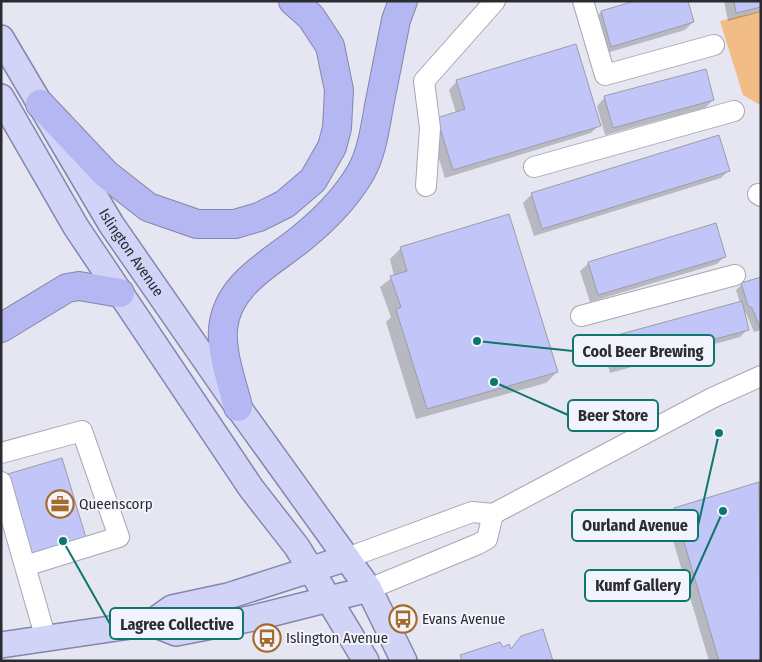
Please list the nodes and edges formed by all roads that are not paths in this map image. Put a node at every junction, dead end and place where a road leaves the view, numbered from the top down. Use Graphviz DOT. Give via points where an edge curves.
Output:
graph roads {
  1 [pos="293,1"];
  2 [pos="403,1"];
  3 [pos="583,1"];
  4 [pos="493,3"];
  5 [pos="3,41"];
  6 [pos="714,45"];
  7 [pos="1,97"];
  8 [pos="40,104"];
  9 [pos="734,111"];
  10 [pos="534,167"];
  11 [pos="426,186"];
  12 [pos="735,275"];
  13 [pos="120,293"];
  14 [pos="581,316"];
  15 [pos="1,328"];
  16 [pos="761,376"];
  17 [pos="238,407"];
  18 [pos="1,453"];
  19 [pos="1,482"];
  20 [pos="493,514"];
  21 [pos="347,558"];
  22 [pos="25,566"];
  23 [pos="311,571"];
  24 [pos="369,589"];
  25 [pos="330,600"];
  26 [pos="151,623"];
  27 [pos="46,639"];
  28 [pos="1,646"];
  29 [pos="366,661"];
  30 [pos="404,661"];
  1 -- 8 [label="highway" via="311,17 330,46 339,90 336,128 332,147 313,180 285,204 259,218 235,224 197,224 148,207 106,174"];
  2 -- 17 [label="highway" via="396,20 373,140 361,171 328,215 253,274 227,310 224,346"];
  3 -- 6 [label="street" via="605,75"];
  4 -- 11 [label="street" via="424,81 430,128"];
  5 -- 8 [label="main road, Islington Avenue"];
  7 -- 13 [label="main road" via="76,228"];
  8 -- 17 [label="main road, Islington Avenue" via="111,224"];
  9 -- 10 [label="street"];
  12 -- 14 [label="street"];
  13 -- 15 [label="highway" via="79,286 67,288"];
  13 -- 23 [label="main road"];
  16 -- 20 [label="street" via="712,398"];
  17 -- 21 [label="main road, Islington Avenue"];
  18 -- 22 [label="street" via="82,431 119,537"];
  19 -- 22 [label="street"];
  20 -- 21 [label="street" via="472,512"];
  20 -- 24 [label="street" via="486,539 482,542"];
  21 -- 23 [label="main road"];
  21 -- 24 [label="main road, Islington Avenue"];
  22 -- 27 [label="street"];
  23 -- 25 [label="main road"];
  23 -- 26 [label="main road" via="228,596 172,608"];
  24 -- 25 [label="main road"];
  24 -- 30 [label="main road, Islington Avenue"];
  25 -- 26 [label="main road" via="176,633"];
  25 -- 29 [label="main road"];
  26 -- 27 [label="main road"];
  27 -- 28 [label="main road"];
}
